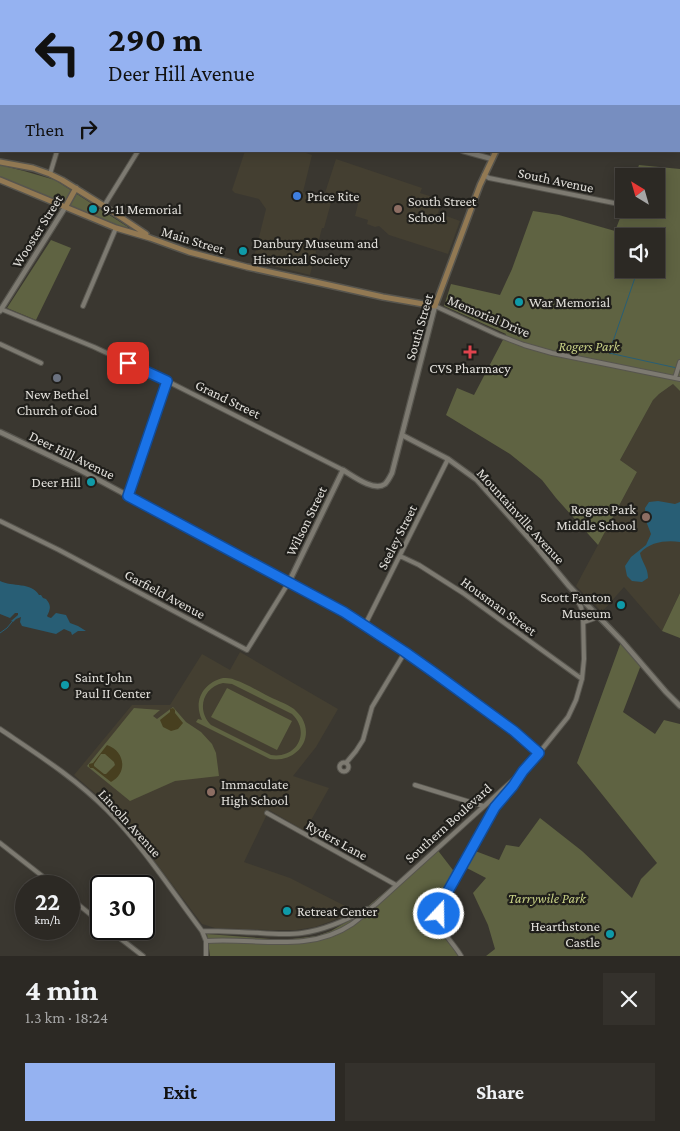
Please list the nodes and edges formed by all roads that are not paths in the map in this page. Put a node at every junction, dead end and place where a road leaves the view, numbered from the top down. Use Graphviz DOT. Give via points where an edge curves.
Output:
graph roads {
  1 [pos="57,152"];
  2 [pos="137,152"];
  3 [pos="467,152"];
  4 [pos="496,152"];
  5 [pos="492,159"];
  6 [pos="0,162"];
  7 [pos="50,174"];
  8 [pos="484,175"];
  9 [pos="0,180"];
  10 [pos="76,188"];
  11 [pos="615,203"];
  12 [pos="66,206"];
  13 [pos="104,206"];
  14 [pos="116,228"];
  15 [pos="150,238"];
  16 [pos="83,306"];
  17 [pos="436,306"];
  18 [pos="1,310"];
  19 [pos="0,344"];
  20 [pos="41,363"];
  21 [pos="679,365"];
  22 [pos="675,378"];
  23 [pos="680,379"];
  24 [pos="167,381"];
  25 [pos="0,432"];
  26 [pos="402,435"];
  27 [pos="448,459"];
  28 [pos="343,470"];
  29 [pos="359,479"];
  30 [pos="128,496"];
  31 [pos="0,521"];
  32 [pos="400,556"];
  33 [pos="289,582"];
  34 [pos="569,586"];
  35 [pos="598,617"];
  36 [pos="584,622"];
  37 [pos="364,625"];
  38 [pos="405,652"];
  39 [pos="582,679"];
  40 [pos="680,706"];
  41 [pos="0,729"];
  42 [pos="539,753"];
  43 [pos="346,763"];
  44 [pos="523,771"];
  45 [pos="415,785"];
  46 [pos="483,806"];
  47 [pos="267,813"];
  48 [pos="0,843"];
  49 [pos="41,875"];
  50 [pos="396,885"];
  51 [pos="376,904"];
  52 [pos="80,906"];
  53 [pos="90,914"];
  54 [pos="202,931"];
  55 [pos="122,940"];
  56 [pos="206,941"];
  57 [pos="143,956"];
  58 [pos="206,956"];
  59 [pos="461,956"];
  1 -- 7 [label="street"];
  2 -- 13 [label="street"];
  3 -- 5 [label="street"];
  4 -- 5 [label="main road, South Street"];
  5 -- 8 [label="main road, South Street"];
  6 -- 7 [label="main road, Main Street"];
  7 -- 10 [label="main road, Main Street"];
  8 -- 11 [label="street, South Avenue"];
  8 -- 17 [label="main road, South Street"];
  9 -- 12 [label="main road, Main Street"];
  10 -- 12 [label="main road, Wooster Street"];
  10 -- 13 [label="main road, Main Street"];
  12 -- 14 [label="main road, Main Street"];
  12 -- 18 [label="street, Wooster Street"];
  13 -- 15 [label="main road, Main Street"];
  14 -- 15 [label="main road, Main Street"];
  14 -- 16 [label="street"];
  15 -- 17 [label="main road, Main Street" via="247,267"];
  17 -- 22 [label="street, Memorial Drive" via="524,345"];
  17 -- 26 [label="street, South Street"];
  18 -- 24 [label="street, Grand Street" via="94,347"];
  19 -- 20 [label="street"];
  21 -- 22 [label="street"];
  22 -- 23 [label="street, Memorial Drive"];
  24 -- 28 [label="street, Grand Street"];
  24 -- 30 [label="street"];
  25 -- 30 [label="street, Deer Hill Avenue"];
  26 -- 27 [label="street, Mountainville Avenue"];
  26 -- 29 [label="street, South Street" via="392,473 384,486 369,485"];
  27 -- 32 [label="street, Seeley Street"];
  27 -- 34 [label="street, Mountainville Avenue" via="477,480"];
  28 -- 29 [label="street, Grand Street"];
  28 -- 33 [label="street, Wilson Street"];
  30 -- 33 [label="street, Deer Hill Avenue"];
  31 -- 33 [label="street, Garfield Avenue" via="247,650"];
  32 -- 37 [label="street, Seeley Street"];
  32 -- 39 [label="street, Housman Street" via="463,593"];
  33 -- 37 [label="street, Deer Hill Avenue"];
  34 -- 35 [label="street, Mountainville Avenue"];
  34 -- 36 [label="street, Southern Boulevard" via="581,607"];
  35 -- 36 [label="street"];
  35 -- 40 [label="street, Mountainville Avenue"];
  36 -- 39 [label="street, Southern Boulevard"];
  37 -- 38 [label="street, Deer Hill Avenue"];
  38 -- 42 [label="street, Deer Hill Avenue" via="514,731"];
  38 -- 43 [label="street" via="372,707 363,740"];
  39 -- 42 [label="street, Southern Boulevard" via="568,717"];
  41 -- 54 [label="street, Lincoln Avenue" via="63,772 108,810"];
  42 -- 44 [label="street, Southern Boulevard"];
  44 -- 46 [label="street, Southern Boulevard"];
  44 -- 59 [label="street" via="495,807 442,902 440,923"];
  45 -- 46 [label="street"];
  46 -- 50 [label="street, Southern Boulevard"];
  47 -- 50 [label="street, Ryders Lane"];
  48 -- 49 [label="street"];
  50 -- 51 [label="street, Southern Boulevard"];
  51 -- 54 [label="street, Southern Boulevard" via="342,921 302,933"];
  51 -- 56 [label="street, Southern Boulevard" via="352,924 321,938 288,942"];
  52 -- 53 [label="street"];
  54 -- 56 [label="street"];
  55 -- 57 [label="street"];
  56 -- 58 [label="street"];
}
